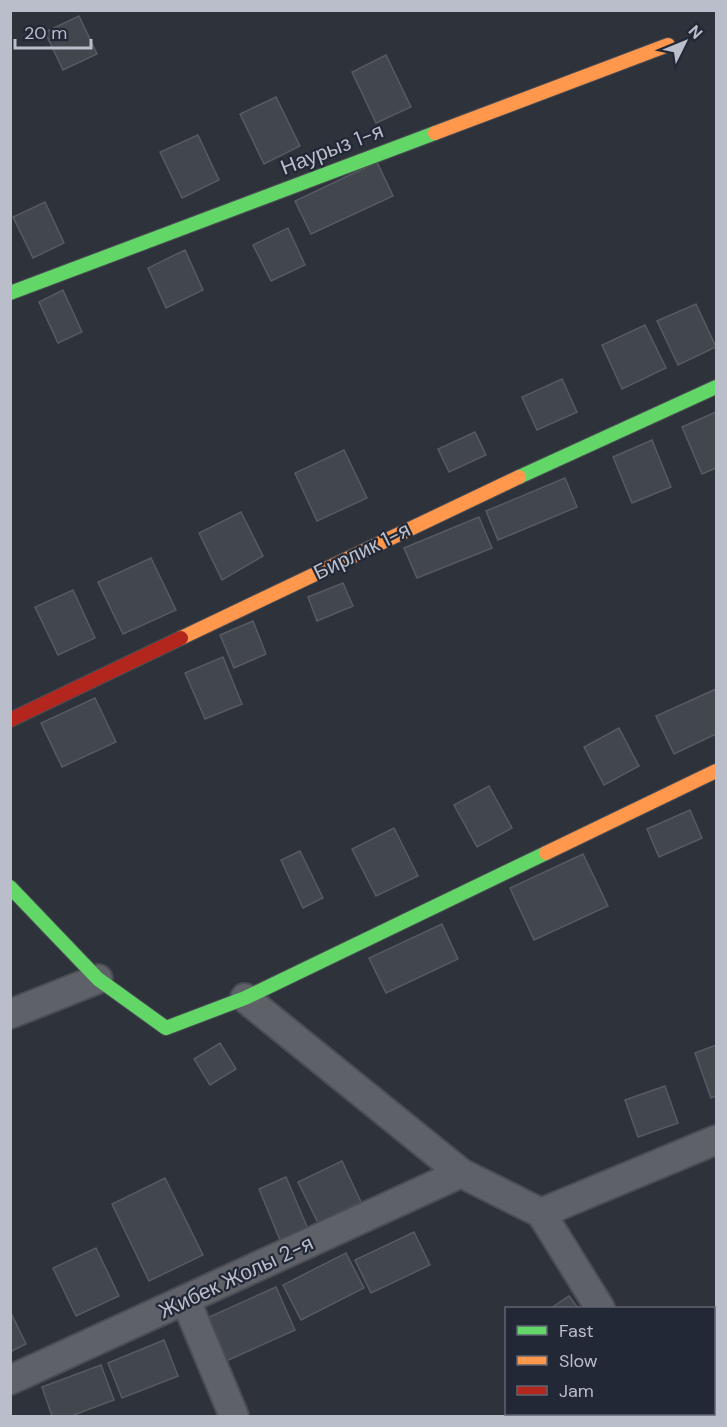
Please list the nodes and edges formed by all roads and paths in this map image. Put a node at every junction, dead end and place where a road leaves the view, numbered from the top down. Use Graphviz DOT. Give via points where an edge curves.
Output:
graph roads {
  1 [pos="668,45"];
  2 [pos="10,293"];
  3 [pos="717,387"];
  4 [pos="10,720"];
  5 [pos="717,771"];
  6 [pos="10,887"];
  7 [pos="98,979"];
  8 [pos="245,998"];
  9 [pos="10,1014"];
  10 [pos="717,1140"];
  11 [pos="461,1173"];
  12 [pos="541,1213"];
  13 [pos="186,1301"];
  14 [pos="599,1307"];
  15 [pos="10,1380"];
  16 [pos="234,1416"];
  1 -- 2 [label="street, Наурыз 1-я"];
  3 -- 4 [label="street, Бирлик 1-я" via="590,442"];
  5 -- 8 [label="street"];
  6 -- 7 [label="street"];
  7 -- 8 [label="street" via="166,1028"];
  7 -- 9 [label="street"];
  8 -- 11 [label="street"];
  10 -- 12 [label="street"];
  11 -- 12 [label="street"];
  11 -- 13 [label="street, Жибек Жолы 2-я"];
  12 -- 14 [label="street"];
  13 -- 15 [label="street, Жибек Жолы 2-я"];
  13 -- 16 [label="street"];
}
